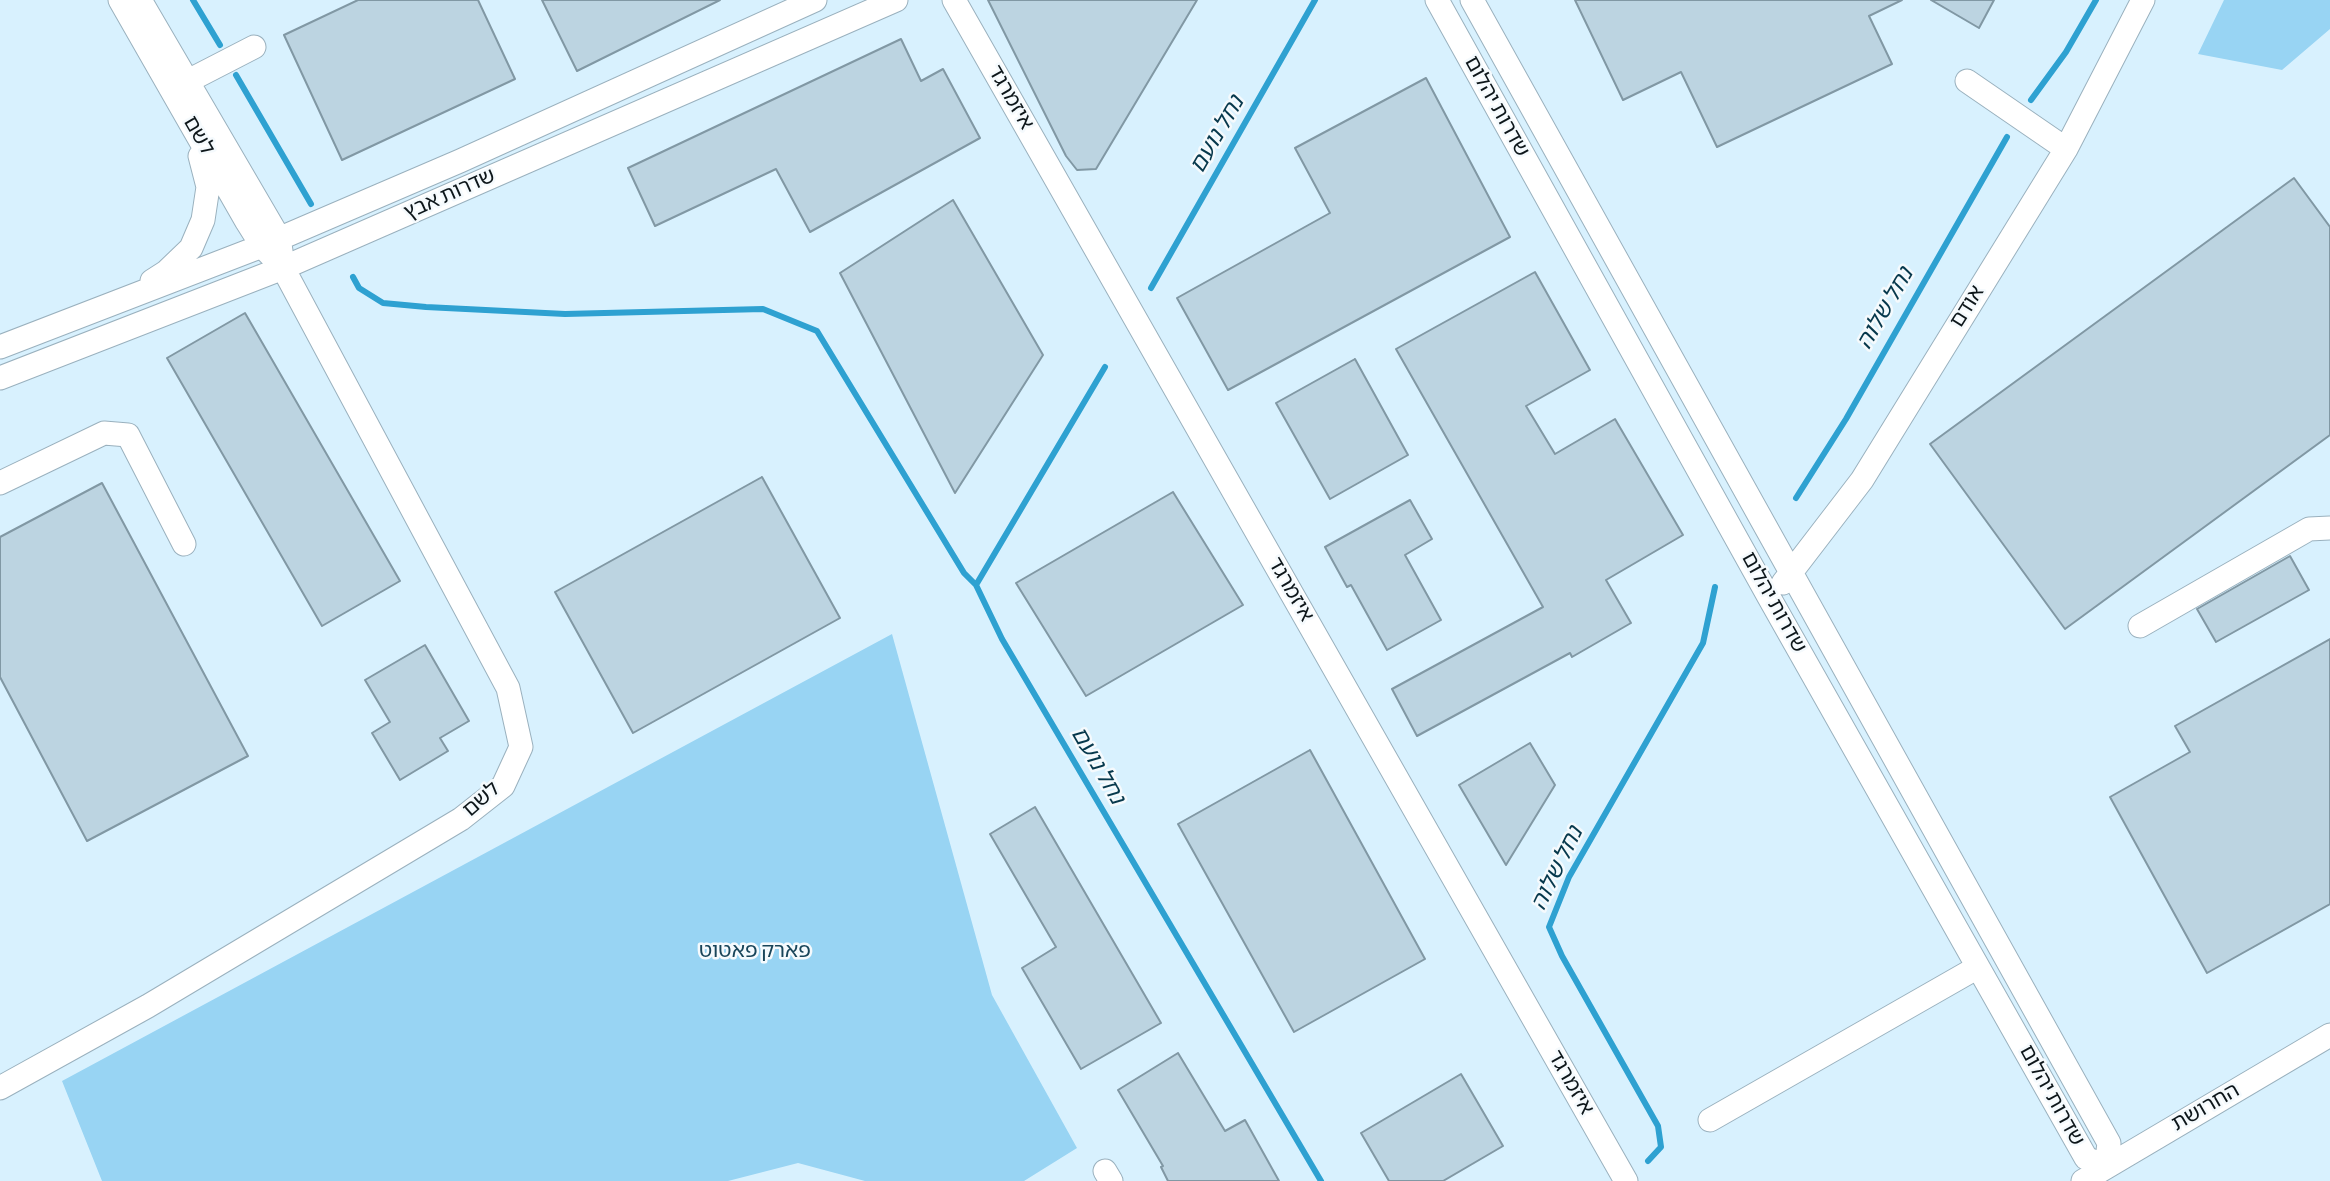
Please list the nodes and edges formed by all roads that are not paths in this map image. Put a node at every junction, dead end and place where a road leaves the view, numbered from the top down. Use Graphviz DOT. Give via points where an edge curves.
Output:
graph roads {
  1 [pos="816,0"];
  2 [pos="896,0"];
  3 [pos="954,0"];
  4 [pos="1437,0"];
  5 [pos="1472,0"];
  6 [pos="2143,0"];
  7 [pos="125,1"];
  8 [pos="254,47"];
  9 [pos="188,81"];
  10 [pos="1968,81"];
  11 [pos="188,119"];
  12 [pos="2066,149"];
  13 [pos="271,242"];
  14 [pos="282,268"];
  15 [pos="125,299"];
  16 [pos="0,347"];
  17 [pos="0,378"];
  18 [pos="0,482"];
  19 [pos="2330,528"];
  20 [pos="184,544"];
  21 [pos="1791,574"];
  22 [pos="1770,599"];
  23 [pos="2140,626"];
  24 [pos="1978,967"];
  25 [pos="2330,1035"];
  26 [pos="0,1088"];
  27 [pos="1710,1120"];
  28 [pos="2106,1167"];
  29 [pos="1626,1181"];
  30 [pos="2083,1181"];
  1 -- 13 [label="street, שדרות אבץ"];
  2 -- 14 [label="street, שדרות אבץ"];
  3 -- 29 [label="street, איזמרגד"];
  4 -- 22 [label="street, שדרות יהלום"];
  5 -- 21 [label="street, שדרות יהלום"];
  6 -- 12 [label="street, אודם"];
  7 -- 9 [label="street, לשם"];
  7 -- 11 [label="street, לשם"];
  8 -- 9 [label="street"];
  9 -- 13 [label="street, לשם"];
  10 -- 12 [label="street"];
  11 -- 13 [label="street, לשם"];
  11 -- 15 [label="street" via="208,187 204,220 191,248 166,272"];
  12 -- 21 [label="street, אודם" via="1862,480"];
  13 -- 14 [label="street, לשם"];
  13 -- 15 [label="street, שדרות אבץ"];
  14 -- 17 [label="street, שדרות אבץ"];
  14 -- 26 [label="street, לשם" via="508,688 521,747 503,786 461,819 148,1006"];
  15 -- 16 [label="street, שדרות אבץ"];
  18 -- 20 [label="street" via="104,433 128,435"];
  19 -- 23 [label="street" via="2309,529"];
  21 -- 22 [label="street, אודם"];
  21 -- 28 [label="street, שדרות יהלום" via="2109,1143"];
  22 -- 24 [label="street, שדרות יהלום"];
  24 -- 27 [label="street"];
  24 -- 28 [label="street, שדרות יהלום" via="2086,1158"];
  25 -- 28 [label="street, החרושת"];
  28 -- 30 [label="street, החרושת"];
}
